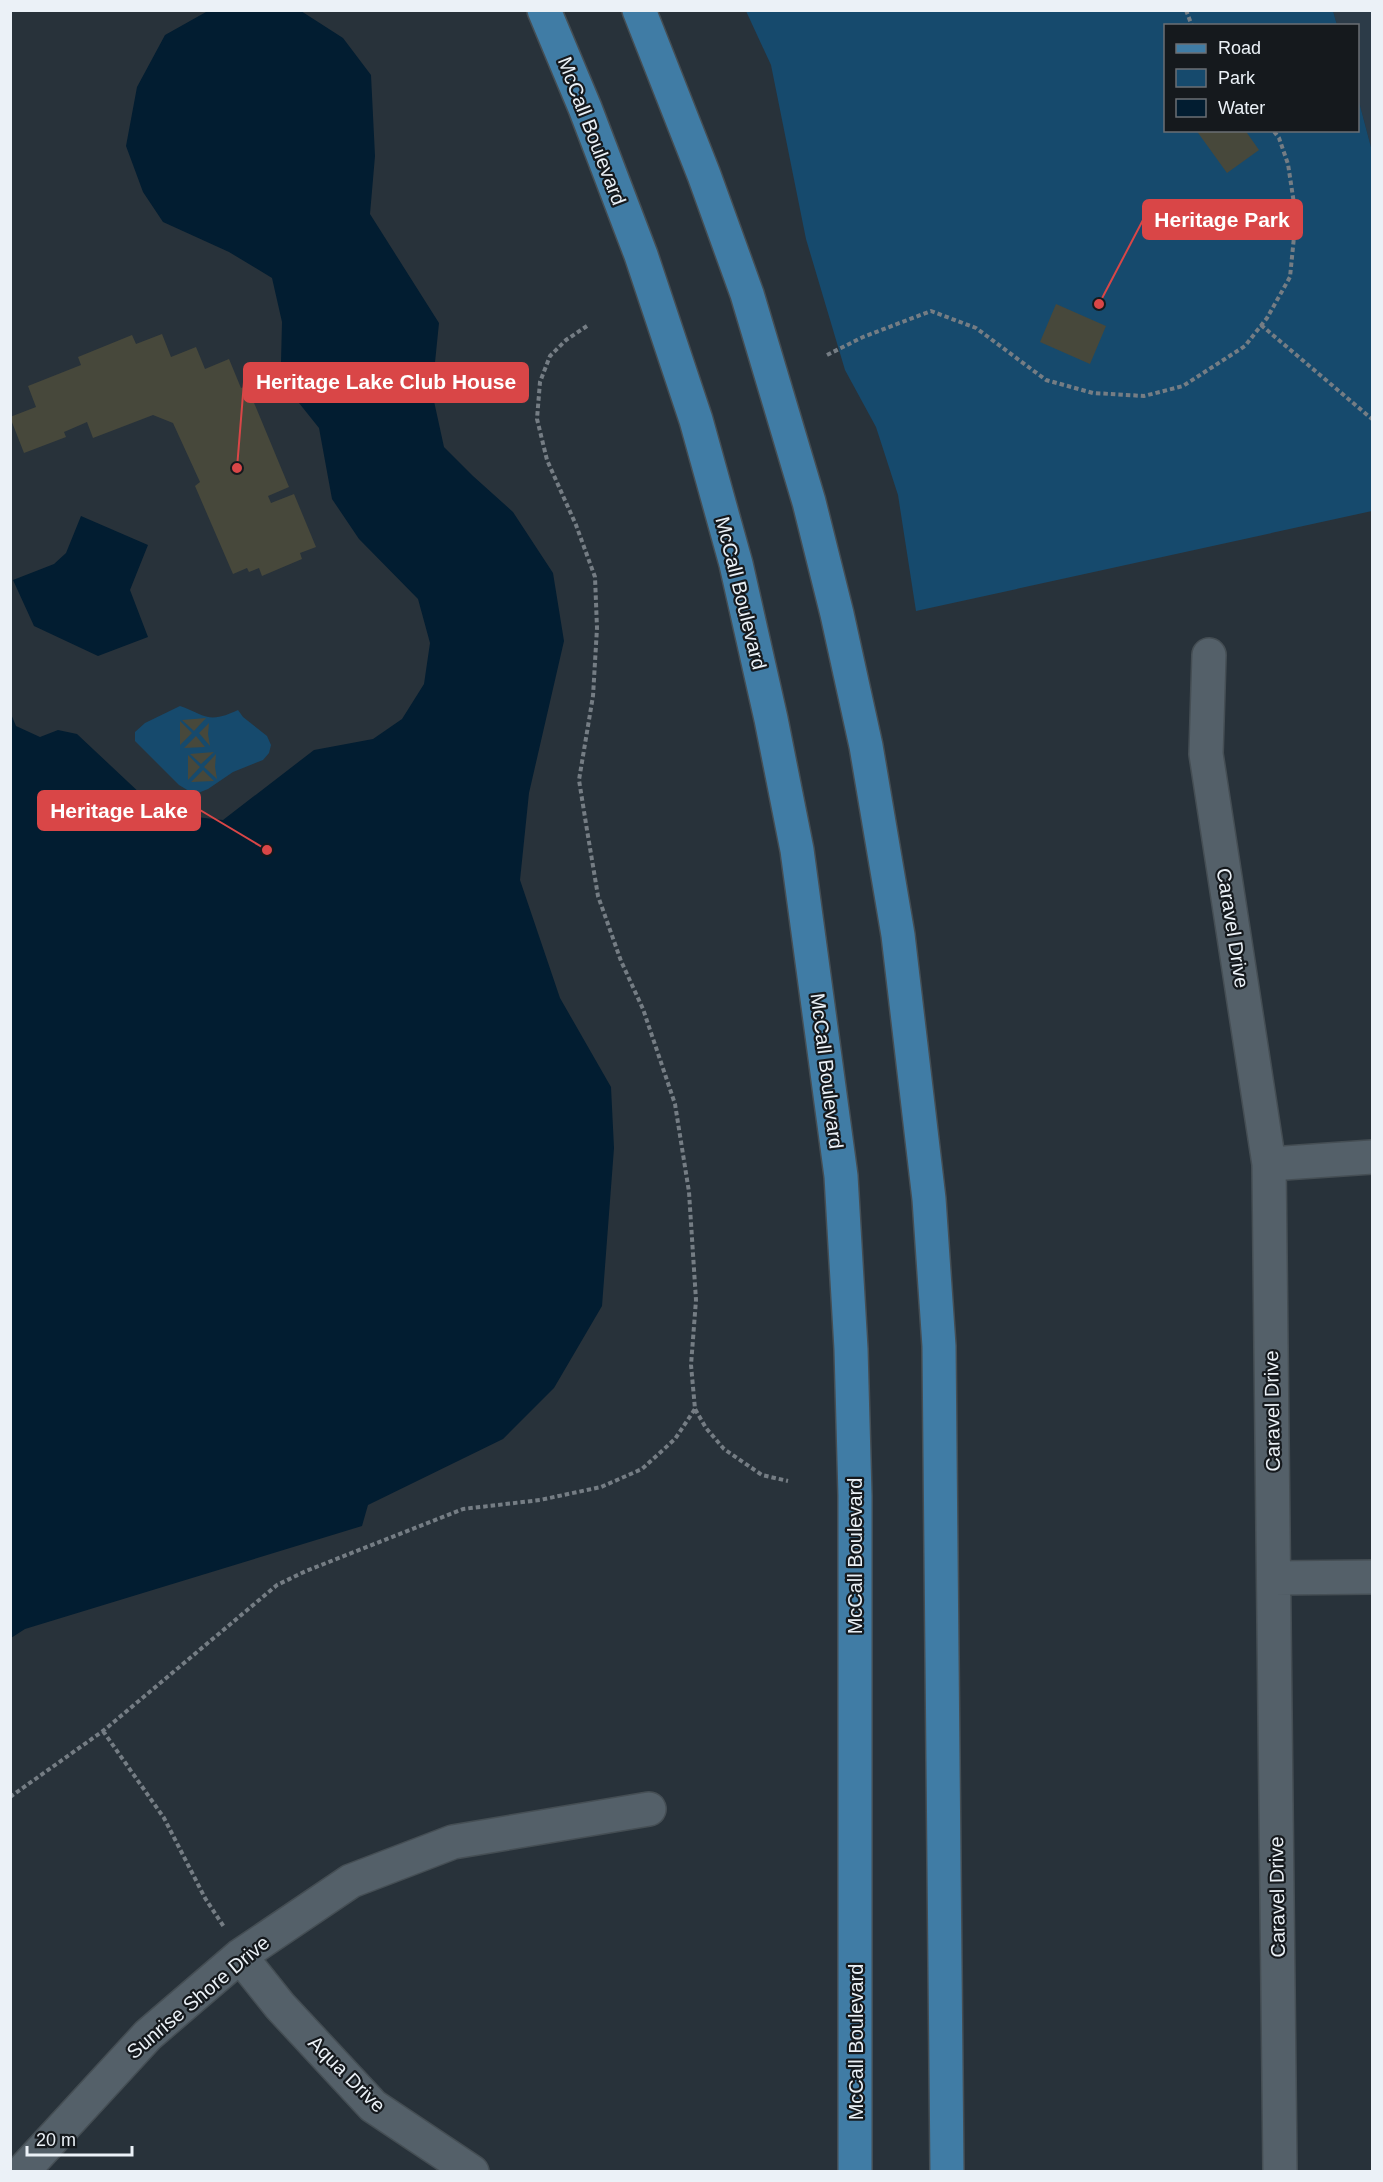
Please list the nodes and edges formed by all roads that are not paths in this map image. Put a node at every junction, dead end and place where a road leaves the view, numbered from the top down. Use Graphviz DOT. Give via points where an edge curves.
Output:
graph roads {
  1 [pos="544,10"];
  2 [pos="639,10"];
  3 [pos="1209,655"];
  4 [pos="1372,1157"];
  5 [pos="1269,1164"];
  6 [pos="1372,1577"];
  7 [pos="1274,1578"];
  8 [pos="649,1809"];
  9 [pos="240,1956"];
  10 [pos="22,2172"];
  11 [pos="472,2172"];
  12 [pos="855,2172"];
  13 [pos="947,2172"];
  14 [pos="1280,2172"];
  1 -- 12 [label="main road, McCall Boulevard" via="641,255 696,420 736,564 801,873 841,1176 851,1349 855,1507"];
  2 -- 13 [label="main road" via="747,294 808,502 866,746 898,935 930,1199 939,1346"];
  3 -- 5 [label="street, Caravel Drive" via="1206,754"];
  4 -- 5 [label="street"];
  5 -- 7 [label="street, Caravel Drive"];
  6 -- 7 [label="street"];
  7 -- 14 [label="street, Caravel Drive"];
  8 -- 9 [label="street, Sunrise Shore Drive" via="453,1842 351,1881"];
  9 -- 10 [label="street, Sunrise Shore Drive" via="148,2035"];
  9 -- 11 [label="street, Aqua Drive" via="280,2006 373,2106"];
}
